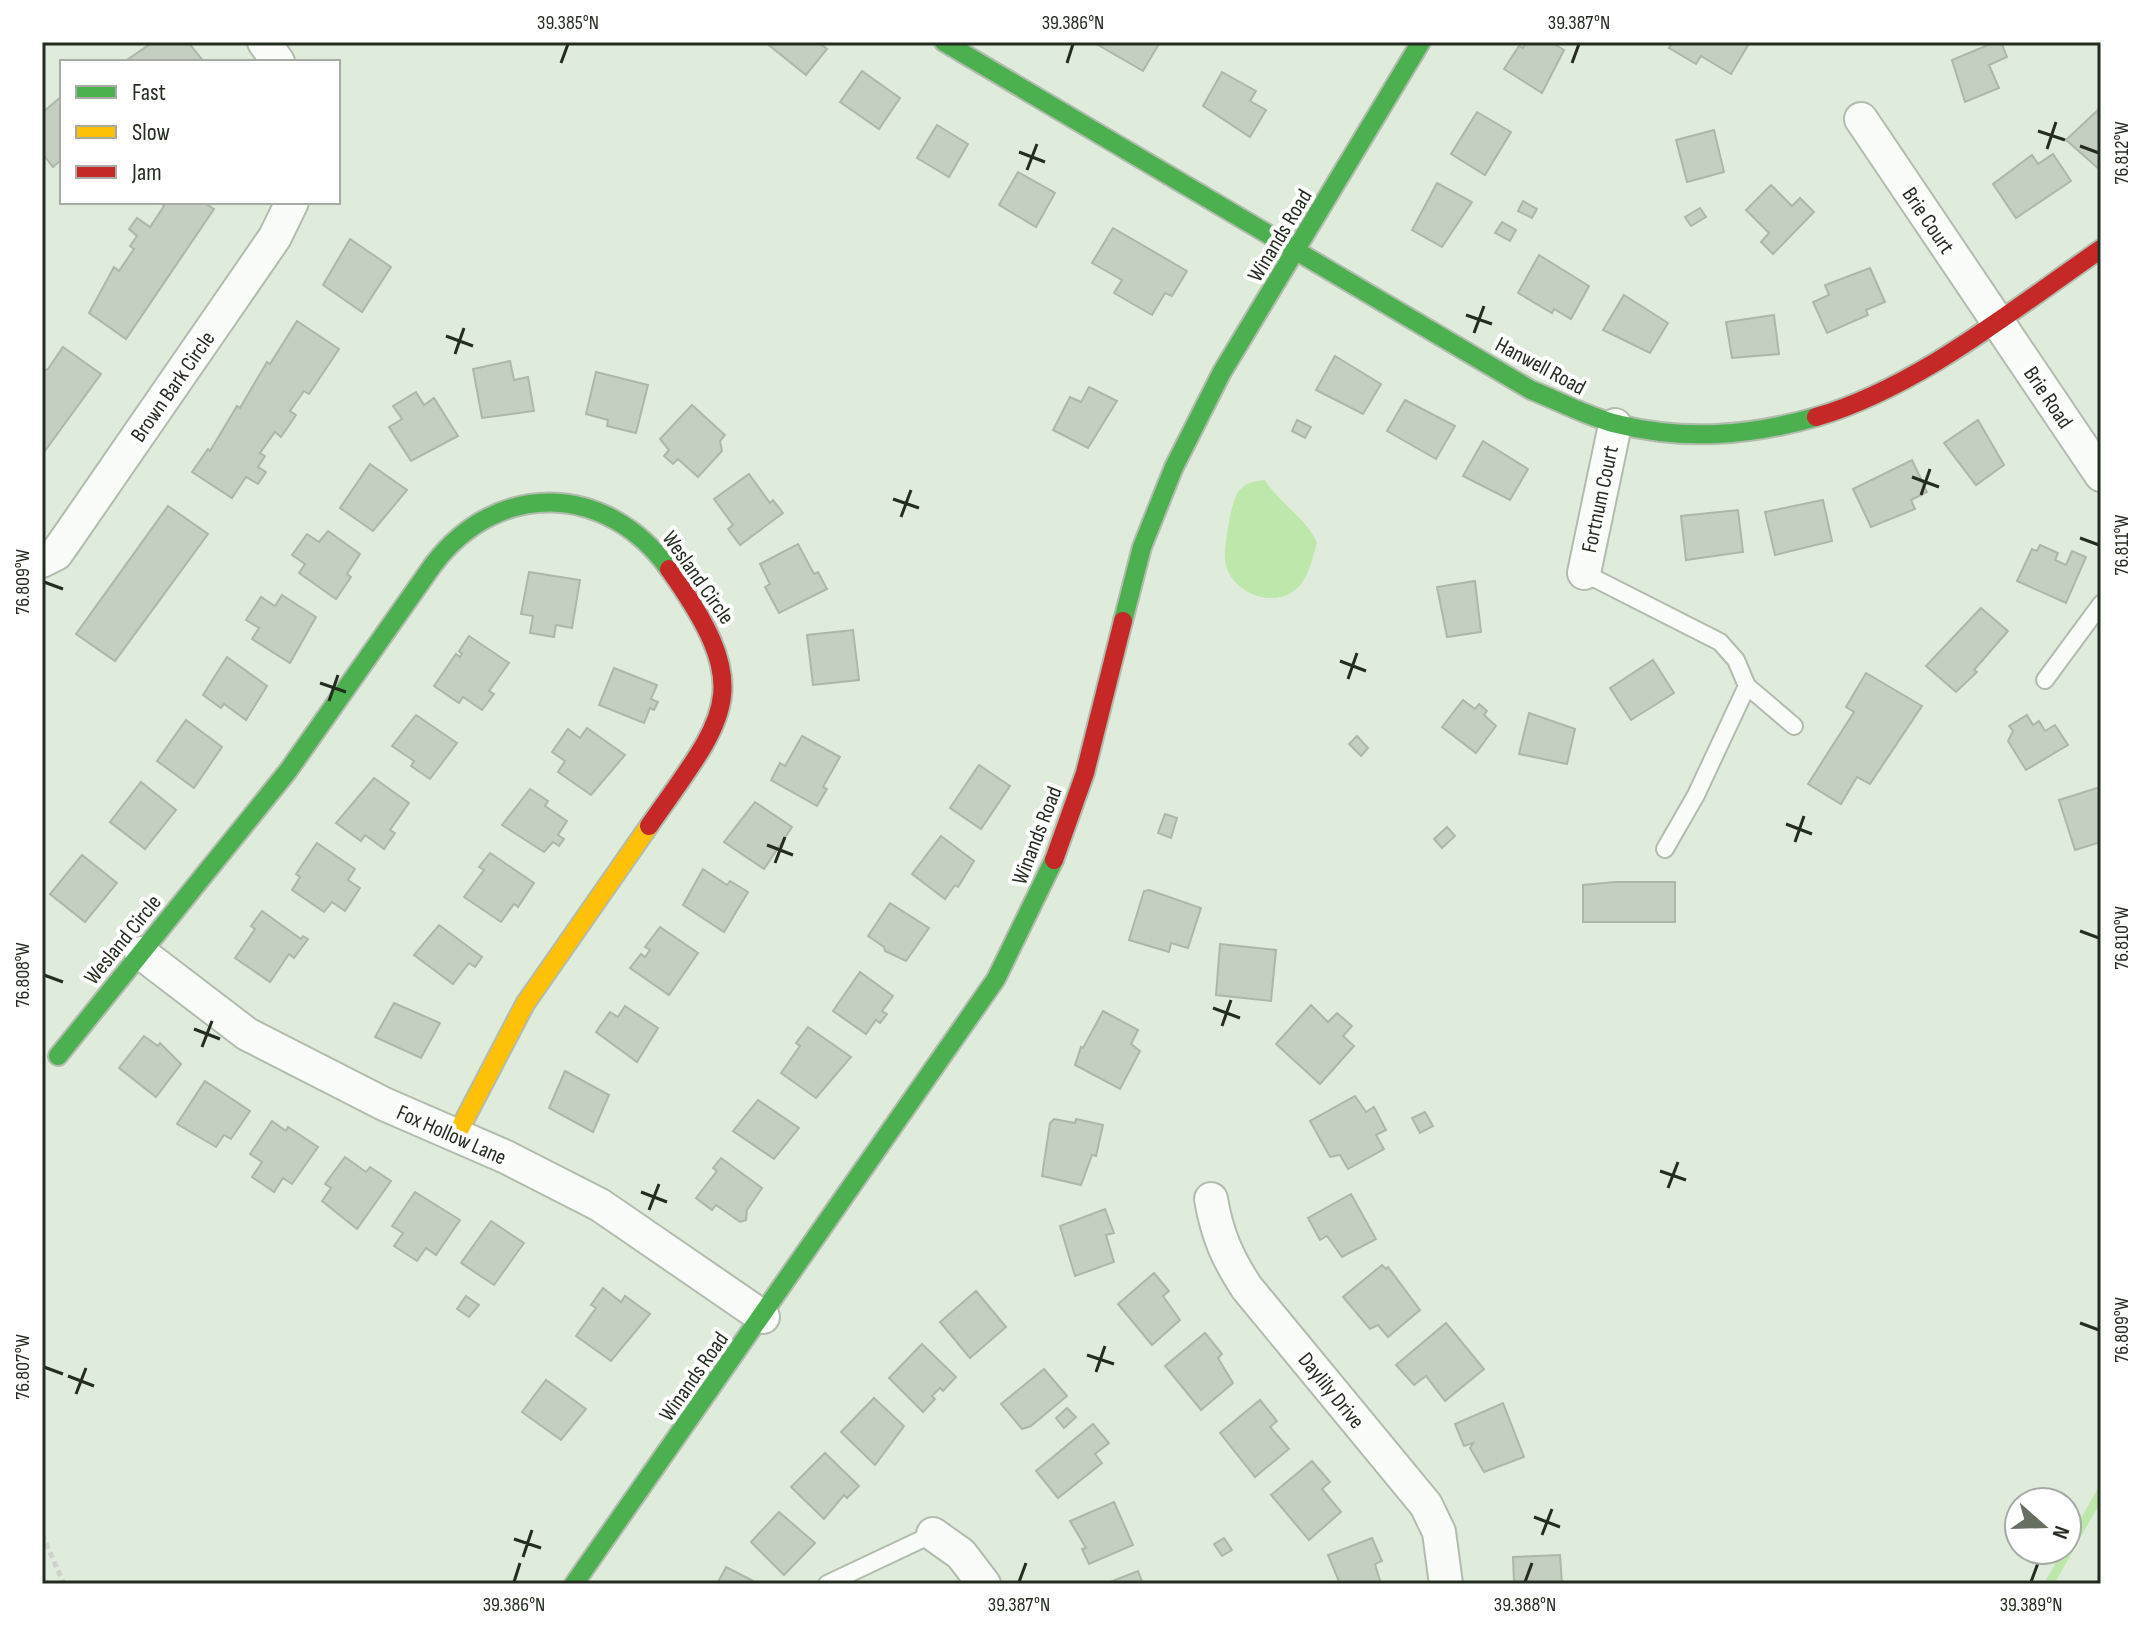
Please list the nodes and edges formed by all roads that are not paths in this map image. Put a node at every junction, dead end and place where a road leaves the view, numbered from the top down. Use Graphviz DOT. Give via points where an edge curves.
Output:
graph roads {
  1 [pos="264,42"];
  2 [pos="944,42"];
  3 [pos="1421,42"];
  4 [pos="277,60"];
  5 [pos="1861,119"];
  6 [pos="291,204"];
  7 [pos="2101,249"];
  8 [pos="1297,253"];
  9 [pos="1996,320"];
  10 [pos="1615,425"];
  11 [pos="2101,475"];
  12 [pos="42,561"];
  13 [pos="1584,573"];
  14 [pos="2101,604"];
  15 [pos="2045,680"];
  16 [pos="1747,686"];
  17 [pos="1794,726"];
  18 [pos="1665,849"];
  19 [pos="141,953"];
  20 [pos="58,1056"];
  21 [pos="456,1136"];
  22 [pos="1211,1199"];
  23 [pos="763,1317"];
  24 [pos="933,1534"];
  25 [pos="574,1584"];
  26 [pos="827,1584"];
  27 [pos="984,1584"];
  28 [pos="1446,1584"];
  1 -- 4 [label="street"];
  2 -- 8 [label="street, Hanwell Road"];
  3 -- 8 [label="street, Winands Road"];
  5 -- 9 [label="street, Brie Court"];
  6 -- 12 [label="street, Brown Bark Circle" via="275,237 68,537 56,554"];
  7 -- 9 [label="street, Hanwell Road"];
  8 -- 10 [label="street, Hanwell Road" via="1531,390 1575,413"];
  8 -- 23 [label="street, Winands Road" via="1222,372 1174,467 1142,547 1085,773 1028,921 996,979"];
  9 -- 10 [label="street, Hanwell Road" via="1871,398 1767,434 1714,438"];
  9 -- 11 [label="street, Brie Road"];
  10 -- 13 [label="street, Fortnum Court"];
  13 -- 16 [label="lane" via="1720,642 1736,660"];
  14 -- 15 [label="lane"];
  16 -- 17 [label="lane"];
  16 -- 18 [label="lane"];
  19 -- 20 [label="street, Wesland Circle"];
  19 -- 21 [label="street, Fox Hollow Lane" via="247,1034"];
  19 -- 21 [label="street, Wesland Circle" via="279,783 432,566 465,530 503,508 534,502 605,512 640,535 708,626 720,653 721,704 700,753 525,1004"];
  21 -- 23 [label="street, Fox Hollow Lane" via="600,1205"];
  22 -- 28 [label="street, Daylily Drive" via="1222,1244 1247,1288 1426,1505 1439,1532"];
  23 -- 25 [label="street, Winands Road"];
  24 -- 26 [label="lane"];
  24 -- 27 [label="street" via="961,1554"];
}
